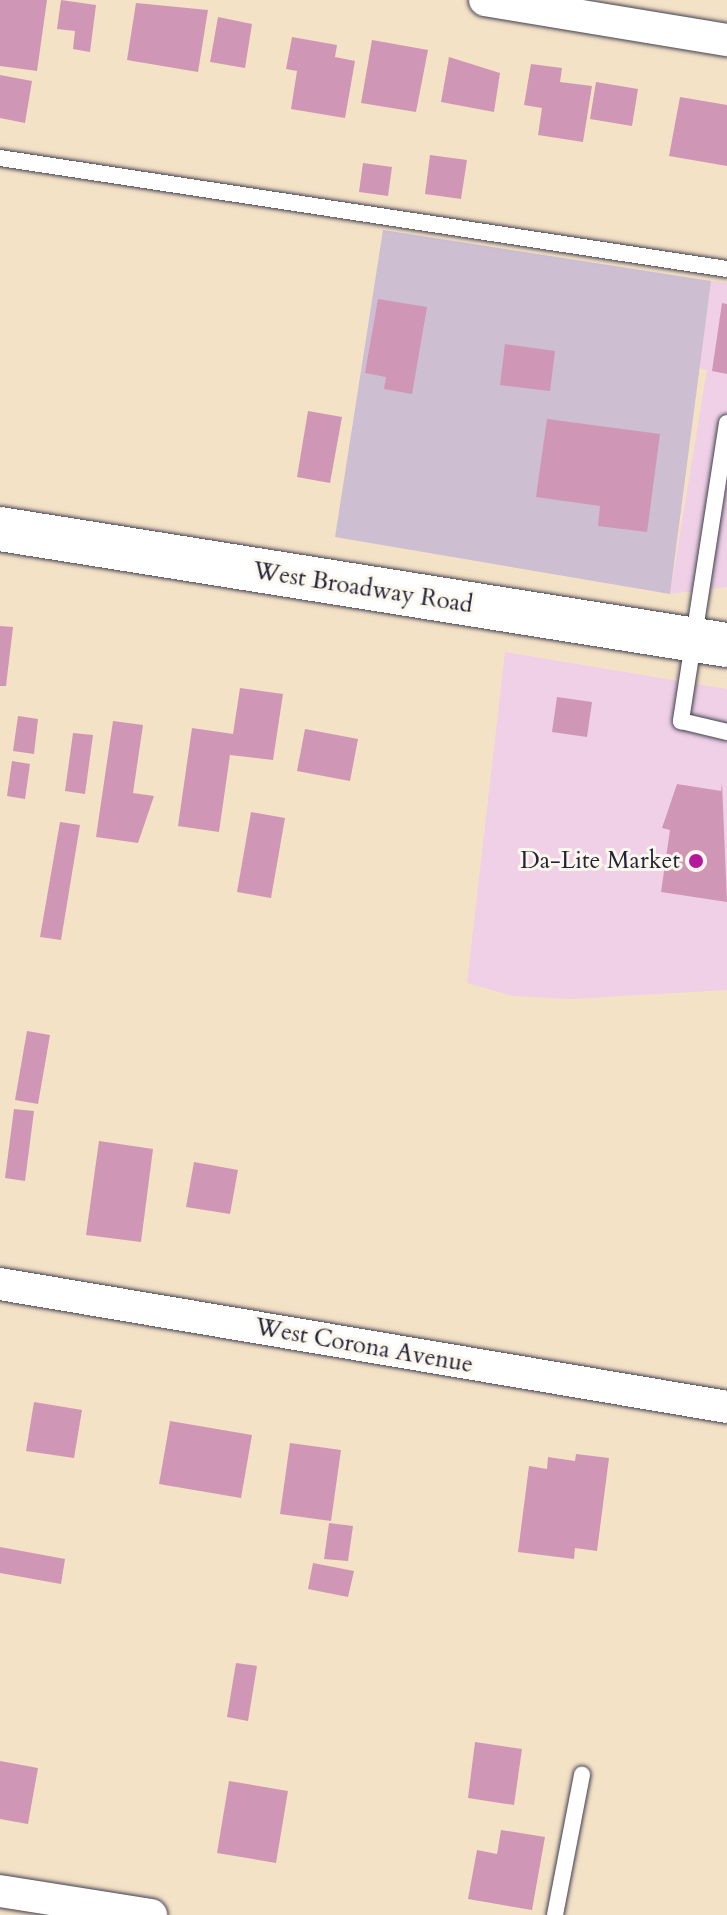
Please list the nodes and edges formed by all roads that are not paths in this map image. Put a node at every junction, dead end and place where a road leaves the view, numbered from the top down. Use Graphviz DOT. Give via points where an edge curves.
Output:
graph roads {
  1 [pos="485,0"];
  2 [pos="727,40"];
  3 [pos="0,158"];
  4 [pos="727,269"];
  5 [pos="727,423"];
  6 [pos="0,529"];
  7 [pos="710,642"];
  8 [pos="727,732"];
  9 [pos="0,1284"];
  10 [pos="727,1407"];
  11 [pos="582,1775"];
  12 [pos="0,1891"];
  13 [pos="151,1915"];
  14 [pos="555,1915"];
  1 -- 2 [label="street"];
  3 -- 4 [label="lane"];
  5 -- 7 [label="lane"];
  6 -- 7 [label="main road, West Broadway Road"];
  7 -- 8 [label="lane" via="681,721"];
  9 -- 10 [label="street, West Corona Avenue"];
  11 -- 14 [label="lane"];
  12 -- 13 [label="street"];
}
